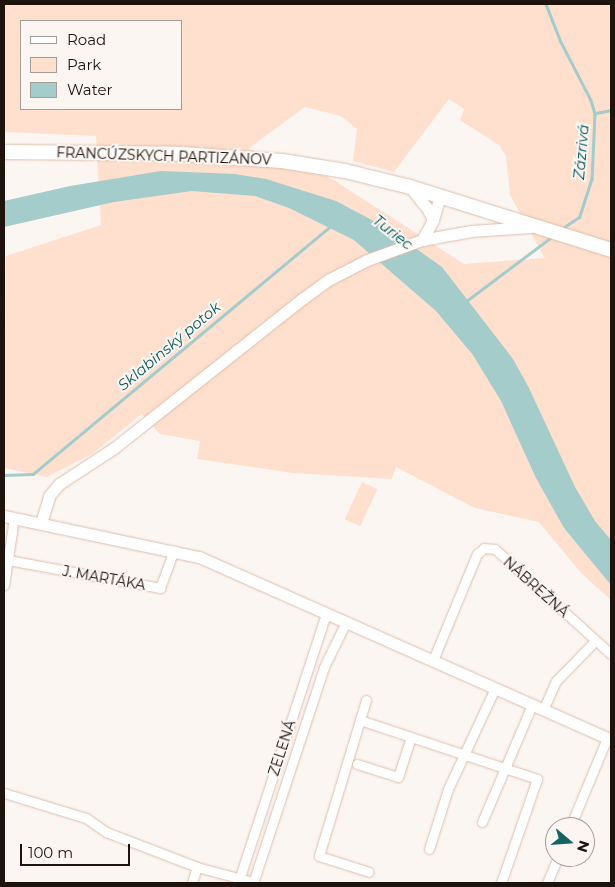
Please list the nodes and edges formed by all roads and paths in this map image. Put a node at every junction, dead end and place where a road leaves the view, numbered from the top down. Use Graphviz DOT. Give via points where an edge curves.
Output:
graph roads {
  1 [pos="4,152"];
  2 [pos="410,187"];
  3 [pos="440,195"];
  4 [pos="433,220"];
  5 [pos="533,227"];
  6 [pos="418,241"];
  7 [pos="611,250"];
  8 [pos="9,517"];
  9 [pos="42,523"];
  10 [pos="174,550"];
  11 [pos="8,560"];
  12 [pos="4,585"];
  13 [pos="326,613"];
  14 [pos="346,622"];
  15 [pos="596,641"];
  16 [pos="611,654"];
  17 [pos="433,660"];
  18 [pos="495,688"];
  19 [pos="366,700"];
  20 [pos="532,705"];
  21 [pos="543,710"];
  22 [pos="360,720"];
  23 [pos="411,737"];
  24 [pos="609,739"];
  25 [pos="465,756"];
  26 [pos="357,764"];
  27 [pos="503,768"];
  28 [pos="4,794"];
  29 [pos="574,817"];
  30 [pos="482,822"];
  31 [pos="429,849"];
  32 [pos="197,867"];
  33 [pos="554,867"];
  34 [pos="369,872"];
  35 [pos="239,881"];
  36 [pos="192,883"];
  37 [pos="253,883"];
  38 [pos="501,883"];
  39 [pos="547,883"];
  1 -- 2 [label="main road, FRANCÚZSKYCH PARTIZÁNOV" via="251,158 345,172"];
  2 -- 3 [label="main road, FRANCÚZSKYCH PARTIZÁNOV"];
  2 -- 4 [label="street" via="428,208"];
  3 -- 4 [label="street"];
  3 -- 5 [label="main road, FRANCÚZSKYCH PARTIZÁNOV"];
  4 -- 6 [label="street"];
  5 -- 6 [label="street" via="471,231"];
  5 -- 7 [label="main road, FRANCÚZSKYCH PARTIZÁNOV"];
  6 -- 9 [label="street" via="367,260 302,298 114,448 59,484 49,496"];
  8 -- 9 [label="street"];
  8 -- 11 [label="street"];
  9 -- 10 [label="street"];
  10 -- 11 [label="street, J. MARTÁKA" via="160,588"];
  10 -- 13 [label="street" via="215,563"];
  11 -- 12 [label="street"];
  13 -- 14 [label="street"];
  13 -- 35 [label="street, ZELENÁ"];
  14 -- 17 [label="street"];
  14 -- 37 [label="street, ZELENÁ" via="324,667"];
  15 -- 16 [label="street, NÁBREŽNÁ"];
  15 -- 17 [label="street, NÁBREŽNÁ" via="495,549 484,548 477,554"];
  15 -- 21 [label="street" via="556,681"];
  17 -- 18 [label="street"];
  18 -- 20 [label="street"];
  18 -- 25 [label="street"];
  19 -- 22 [label="street"];
  20 -- 21 [label="street"];
  20 -- 27 [label="street"];
  21 -- 24 [label="street"];
  22 -- 23 [label="street"];
  22 -- 34 [label="street" via="319,856"];
  23 -- 25 [label="street"];
  23 -- 26 [label="street" via="398,777"];
  24 -- 29 [label="street"];
  25 -- 27 [label="street"];
  25 -- 31 [label="street" via="448,789"];
  27 -- 30 [label="street"];
  27 -- 38 [label="street" via="537,779"];
  28 -- 32 [label="street" via="86,818 106,832"];
  32 -- 35 [label="street"];
  32 -- 36 [label="street"];
  33 -- 39 [label="street"];
  35 -- 37 [label="street"];
}
